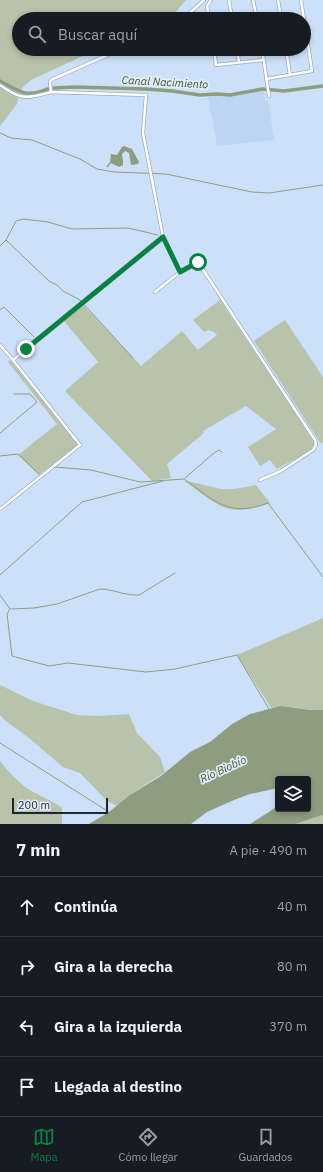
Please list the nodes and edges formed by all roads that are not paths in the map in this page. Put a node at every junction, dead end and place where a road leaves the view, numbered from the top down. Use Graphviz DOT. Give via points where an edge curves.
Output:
graph roads {
  1 [pos="204,0"];
  2 [pos="211,0"];
  3 [pos="229,0"];
  4 [pos="253,0"];
  5 [pos="278,0"];
  6 [pos="301,0"];
  7 [pos="191,12"];
  8 [pos="208,12"];
  9 [pos="231,12"];
  10 [pos="256,12"];
  11 [pos="280,12"];
  12 [pos="302,12"];
  13 [pos="105,56"];
  14 [pos="215,56"];
  15 [pos="238,56"];
  16 [pos="263,56"];
  17 [pos="287,56"];
  18 [pos="309,56"];
  19 [pos="263,60"];
  20 [pos="239,62"];
  21 [pos="290,75"];
  22 [pos="266,79"];
  23 [pos="0,85"];
  24 [pos="51,92"];
  25 [pos="269,96"];
  26 [pos="163,237"];
  27 [pos="180,272"];
  28 [pos="155,292"];
  29 [pos="0,345"];
  30 [pos="13,360"];
  31 [pos="260,480"];
  32 [pos="0,509"];
  1 -- 7 [label="street"];
  2 -- 8 [label="street" via="207,6"];
  3 -- 9 [label="street"];
  4 -- 10 [label="street"];
  5 -- 11 [label="street"];
  6 -- 12 [label="street"];
  13 -- 24 [label="street" via="51,80"];
  14 -- 20 [label="street" via="216,65"];
  15 -- 20 [label="street"];
  16 -- 19 [label="street"];
  17 -- 21 [label="street"];
  18 -- 21 [label="street" via="312,71"];
  19 -- 20 [label="street"];
  19 -- 22 [label="street"];
  21 -- 22 [label="street"];
  22 -- 25 [label="street"];
  23 -- 24 [label="street" via="20,96 36,96"];
  24 -- 26 [label="street" via="146,95 143,133"];
  26 -- 27 [label="street"];
  26 -- 30 [label="street"];
  27 -- 28 [label="street"];
  27 -- 31 [label="street" via="198,262 315,440 316,445 312,450 281,471"];
  29 -- 30 [label="street"];
  30 -- 32 [label="street" via="80,445"];
}
